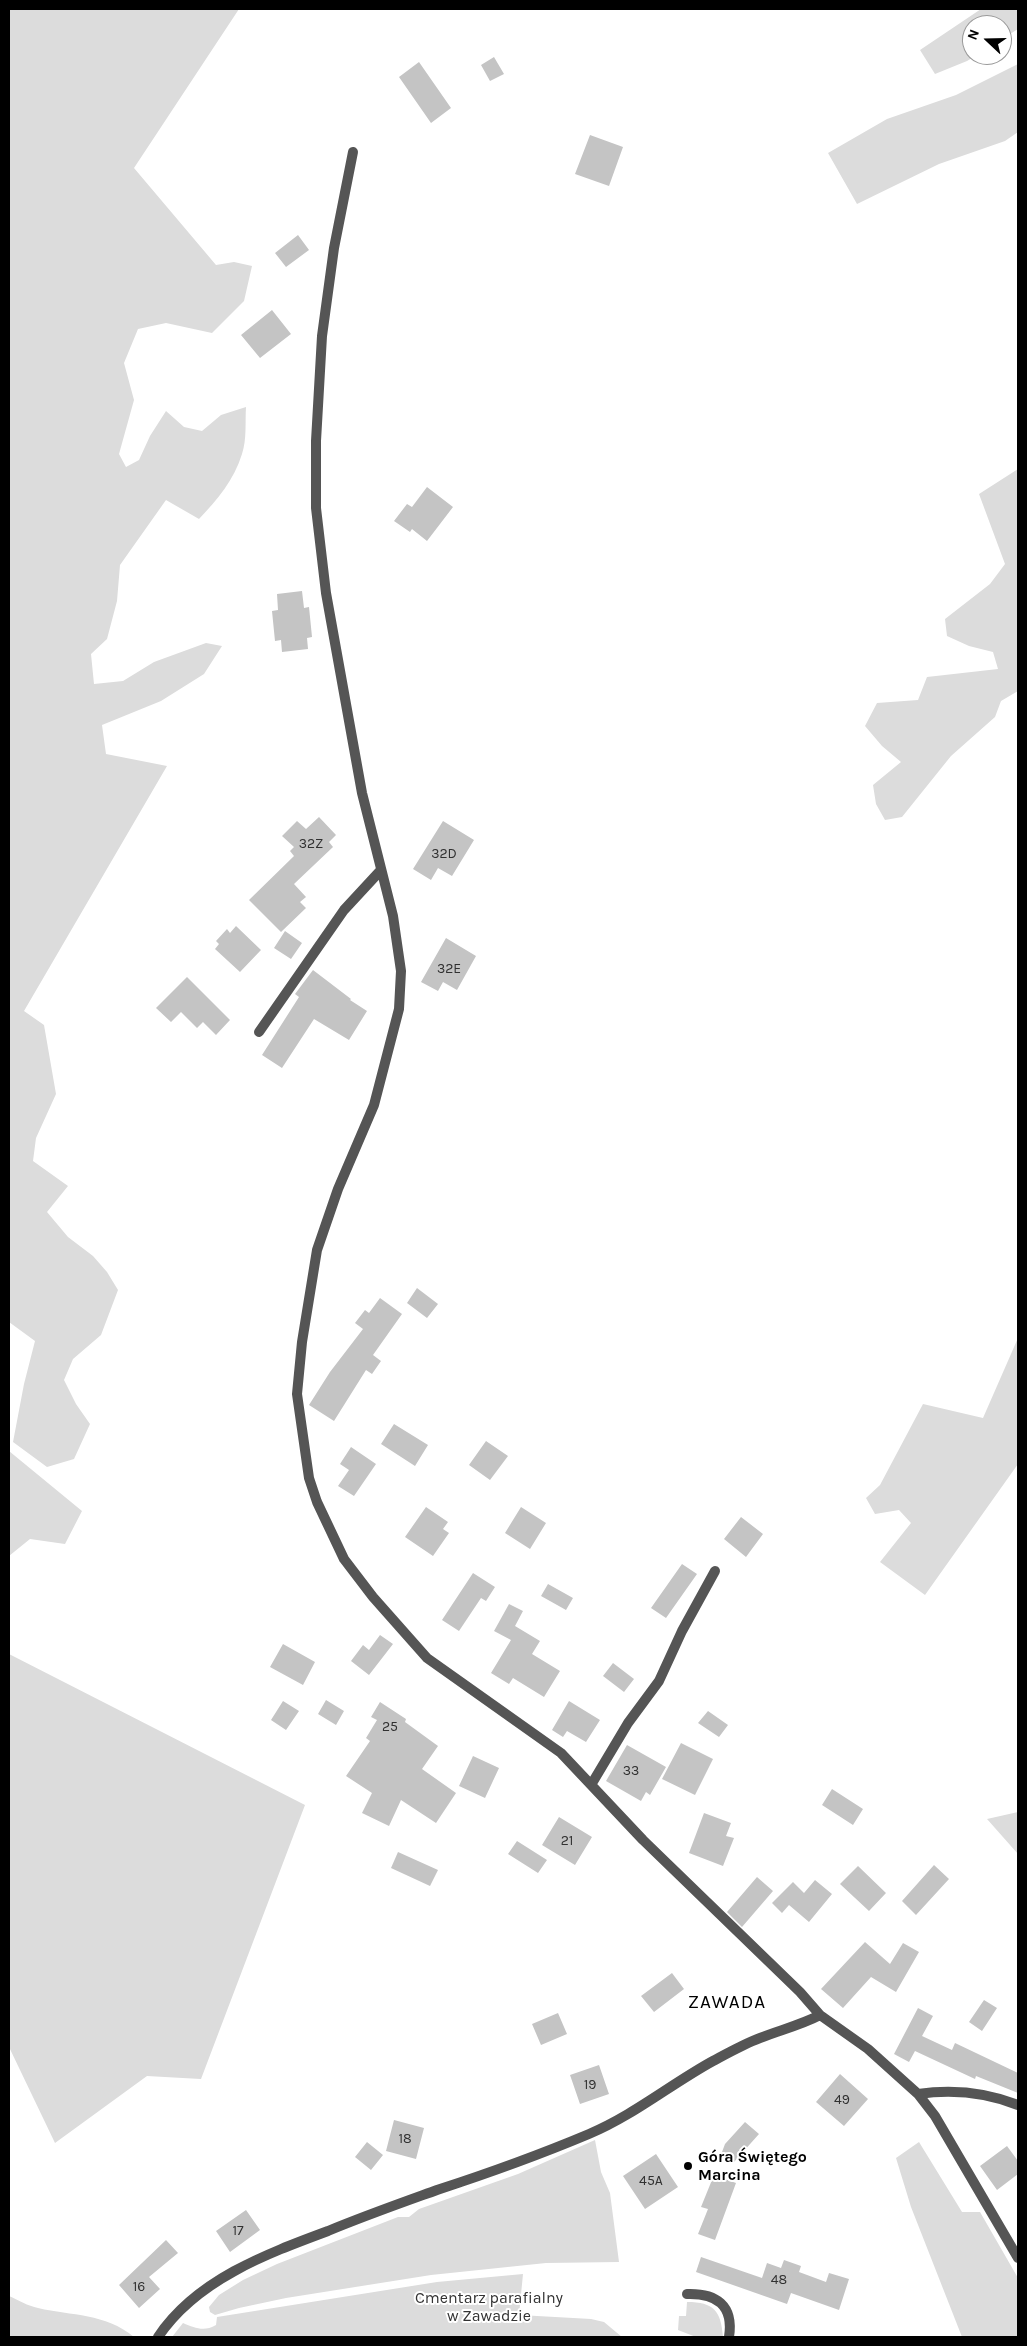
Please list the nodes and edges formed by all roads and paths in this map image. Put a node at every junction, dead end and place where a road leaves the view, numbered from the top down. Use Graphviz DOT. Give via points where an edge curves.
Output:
graph roads {
  1 [pos="353,152"];
  2 [pos="381,870"];
  3 [pos="259,1032"];
  4 [pos="714,1571"];
  5 [pos="591,1785"];
  6 [pos="820,2015"];
  7 [pos="918,2094"];
  8 [pos="1018,2105"];
  9 [pos="1018,2258"];
  10 [pos="687,2294"];
  11 [pos="158,2337"];
  12 [pos="729,2337"];
  1 -- 2 [label="street" via="334,248 322,336 316,508 326,593 359,774"];
  2 -- 3 [label="street" via="344,910"];
  2 -- 5 [label="street" via="393,916 401,971 398,1008 374,1106 338,1188 317,1250 297,1394 309,1478 344,1559 427,1658 561,1753"];
  4 -- 5 [label="street" via="659,1681 628,1723"];
  5 -- 6 [label="street"];
  6 -- 7 [label="street" via="868,2049"];
  6 -- 11 [label="street" via="758,2039 712,2062 632,2113 594,2132 374,2212 244,2266 212,2284 185,2306"];
  7 -- 8 [label="street" via="942,2090 972,2092"];
  7 -- 9 [label="street" via="935,2116"];
  10 -- 12 [label="street" via="703,2293 716,2298 724,2307"];
}
